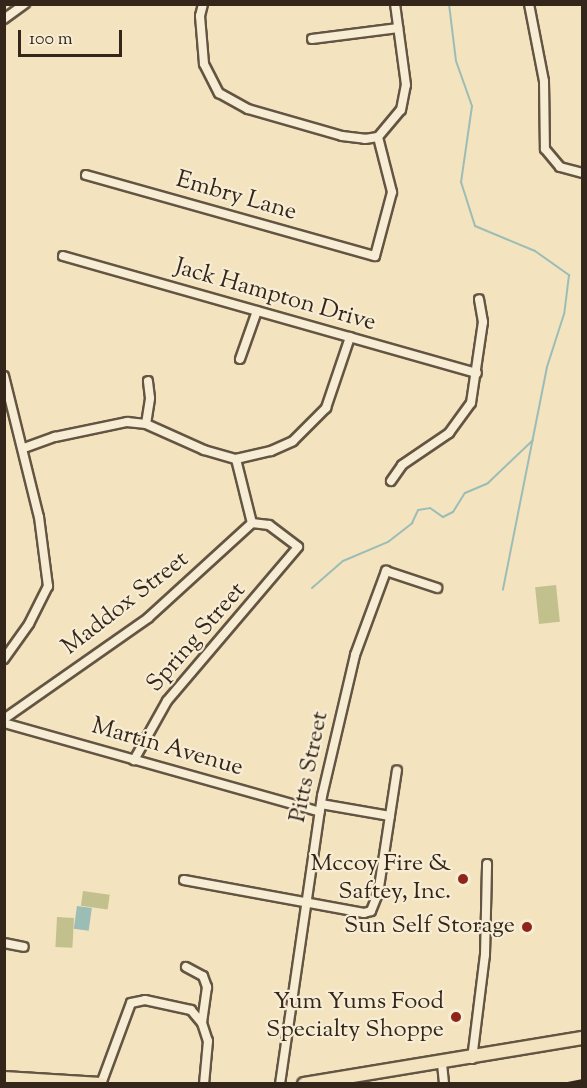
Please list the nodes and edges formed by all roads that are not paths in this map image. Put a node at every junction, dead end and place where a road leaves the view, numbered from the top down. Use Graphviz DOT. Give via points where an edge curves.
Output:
graph roads {
  1 [pos="25,4"];
  2 [pos="203,4"];
  3 [pos="396,4"];
  4 [pos="529,4"];
  5 [pos="4,18"];
  6 [pos="398,28"];
  7 [pos="312,39"];
  8 [pos="378,137"];
  9 [pos="582,173"];
  10 [pos="86,175"];
  11 [pos="63,256"];
  12 [pos="479,300"];
  13 [pos="257,311"];
  14 [pos="350,337"];
  15 [pos="240,358"];
  16 [pos="477,373"];
  17 [pos="4,376"];
  18 [pos="148,381"];
  19 [pos="146,424"];
  20 [pos="24,448"];
  21 [pos="236,459"];
  22 [pos="391,481"];
  23 [pos="252,523"];
  24 [pos="437,588"];
  25 [pos="4,659"];
  26 [pos="4,721"];
  27 [pos="134,760"];
  28 [pos="397,770"];
  29 [pos="320,808"];
  30 [pos="390,816"];
  31 [pos="488,864"];
  32 [pos="184,880"];
  33 [pos="304,902"];
  34 [pos="4,943"];
  35 [pos="24,947"];
  36 [pos="186,967"];
  37 [pos="202,1023"];
  38 [pos="582,1038"];
  39 [pos="472,1059"];
  40 [pos="442,1064"];
  41 [pos="4,1078"];
  42 [pos="101,1083"];
  43 [pos="204,1083"];
  44 [pos="280,1083"];
  45 [pos="304,1083"];
  46 [pos="444,1083"];
  1 -- 5 [label="street"];
  2 -- 8 [label="street" via="200,16 204,64 219,93 248,109 342,136"];
  3 -- 6 [label="street"];
  4 -- 9 [label="street" via="544,81 545,149 560,167"];
  6 -- 7 [label="street"];
  6 -- 8 [label="street" via="406,85 397,118"];
  8 -- 10 [label="street, Embry Lane" via="393,192 375,256"];
  11 -- 13 [label="street, Jack Hampton Drive"];
  12 -- 16 [label="street" via="483,322"];
  13 -- 14 [label="street, Jack Hampton Drive"];
  13 -- 15 [label="street"];
  14 -- 16 [label="street, Jack Hampton Drive"];
  14 -- 21 [label="street" via="336,386 312,427 271,451"];
  16 -- 22 [label="street" via="464,416 449,433 402,465"];
  17 -- 20 [label="street"];
  18 -- 19 [label="street"];
  19 -- 20 [label="street" via="102,426"];
  19 -- 21 [label="street" via="204,450"];
  20 -- 25 [label="street" via="48,564 48,586 29,624"];
  21 -- 23 [label="street"];
  23 -- 26 [label="street, Maddox Street" via="148,618"];
  23 -- 27 [label="street, Spring Street" via="269,525 298,547 167,701"];
  24 -- 29 [label="street, Pitts Street" via="386,571 355,656"];
  26 -- 27 [label="street, Martin Avenue"];
  27 -- 29 [label="street, Martin Avenue"];
  28 -- 30 [label="street"];
  29 -- 30 [label="street, Martin Avenue"];
  29 -- 33 [label="street, Pitts Street"];
  30 -- 33 [label="street" via="378,894 371,910 364,913"];
  31 -- 39 [label="street" via="485,955"];
  32 -- 33 [label="street"];
  33 -- 44 [label="street, Pitts Street"];
  34 -- 35 [label="street"];
  36 -- 37 [label="street" via="203,976 207,987"];
  37 -- 42 [label="street" via="191,1010 145,1000 131,1003"];
  37 -- 43 [label="street" via="208,1041"];
  38 -- 39 [label="main road"];
  39 -- 40 [label="main road"];
  40 -- 45 [label="main road"];
  40 -- 46 [label="street"];
  41 -- 42 [label="main road"];
}
